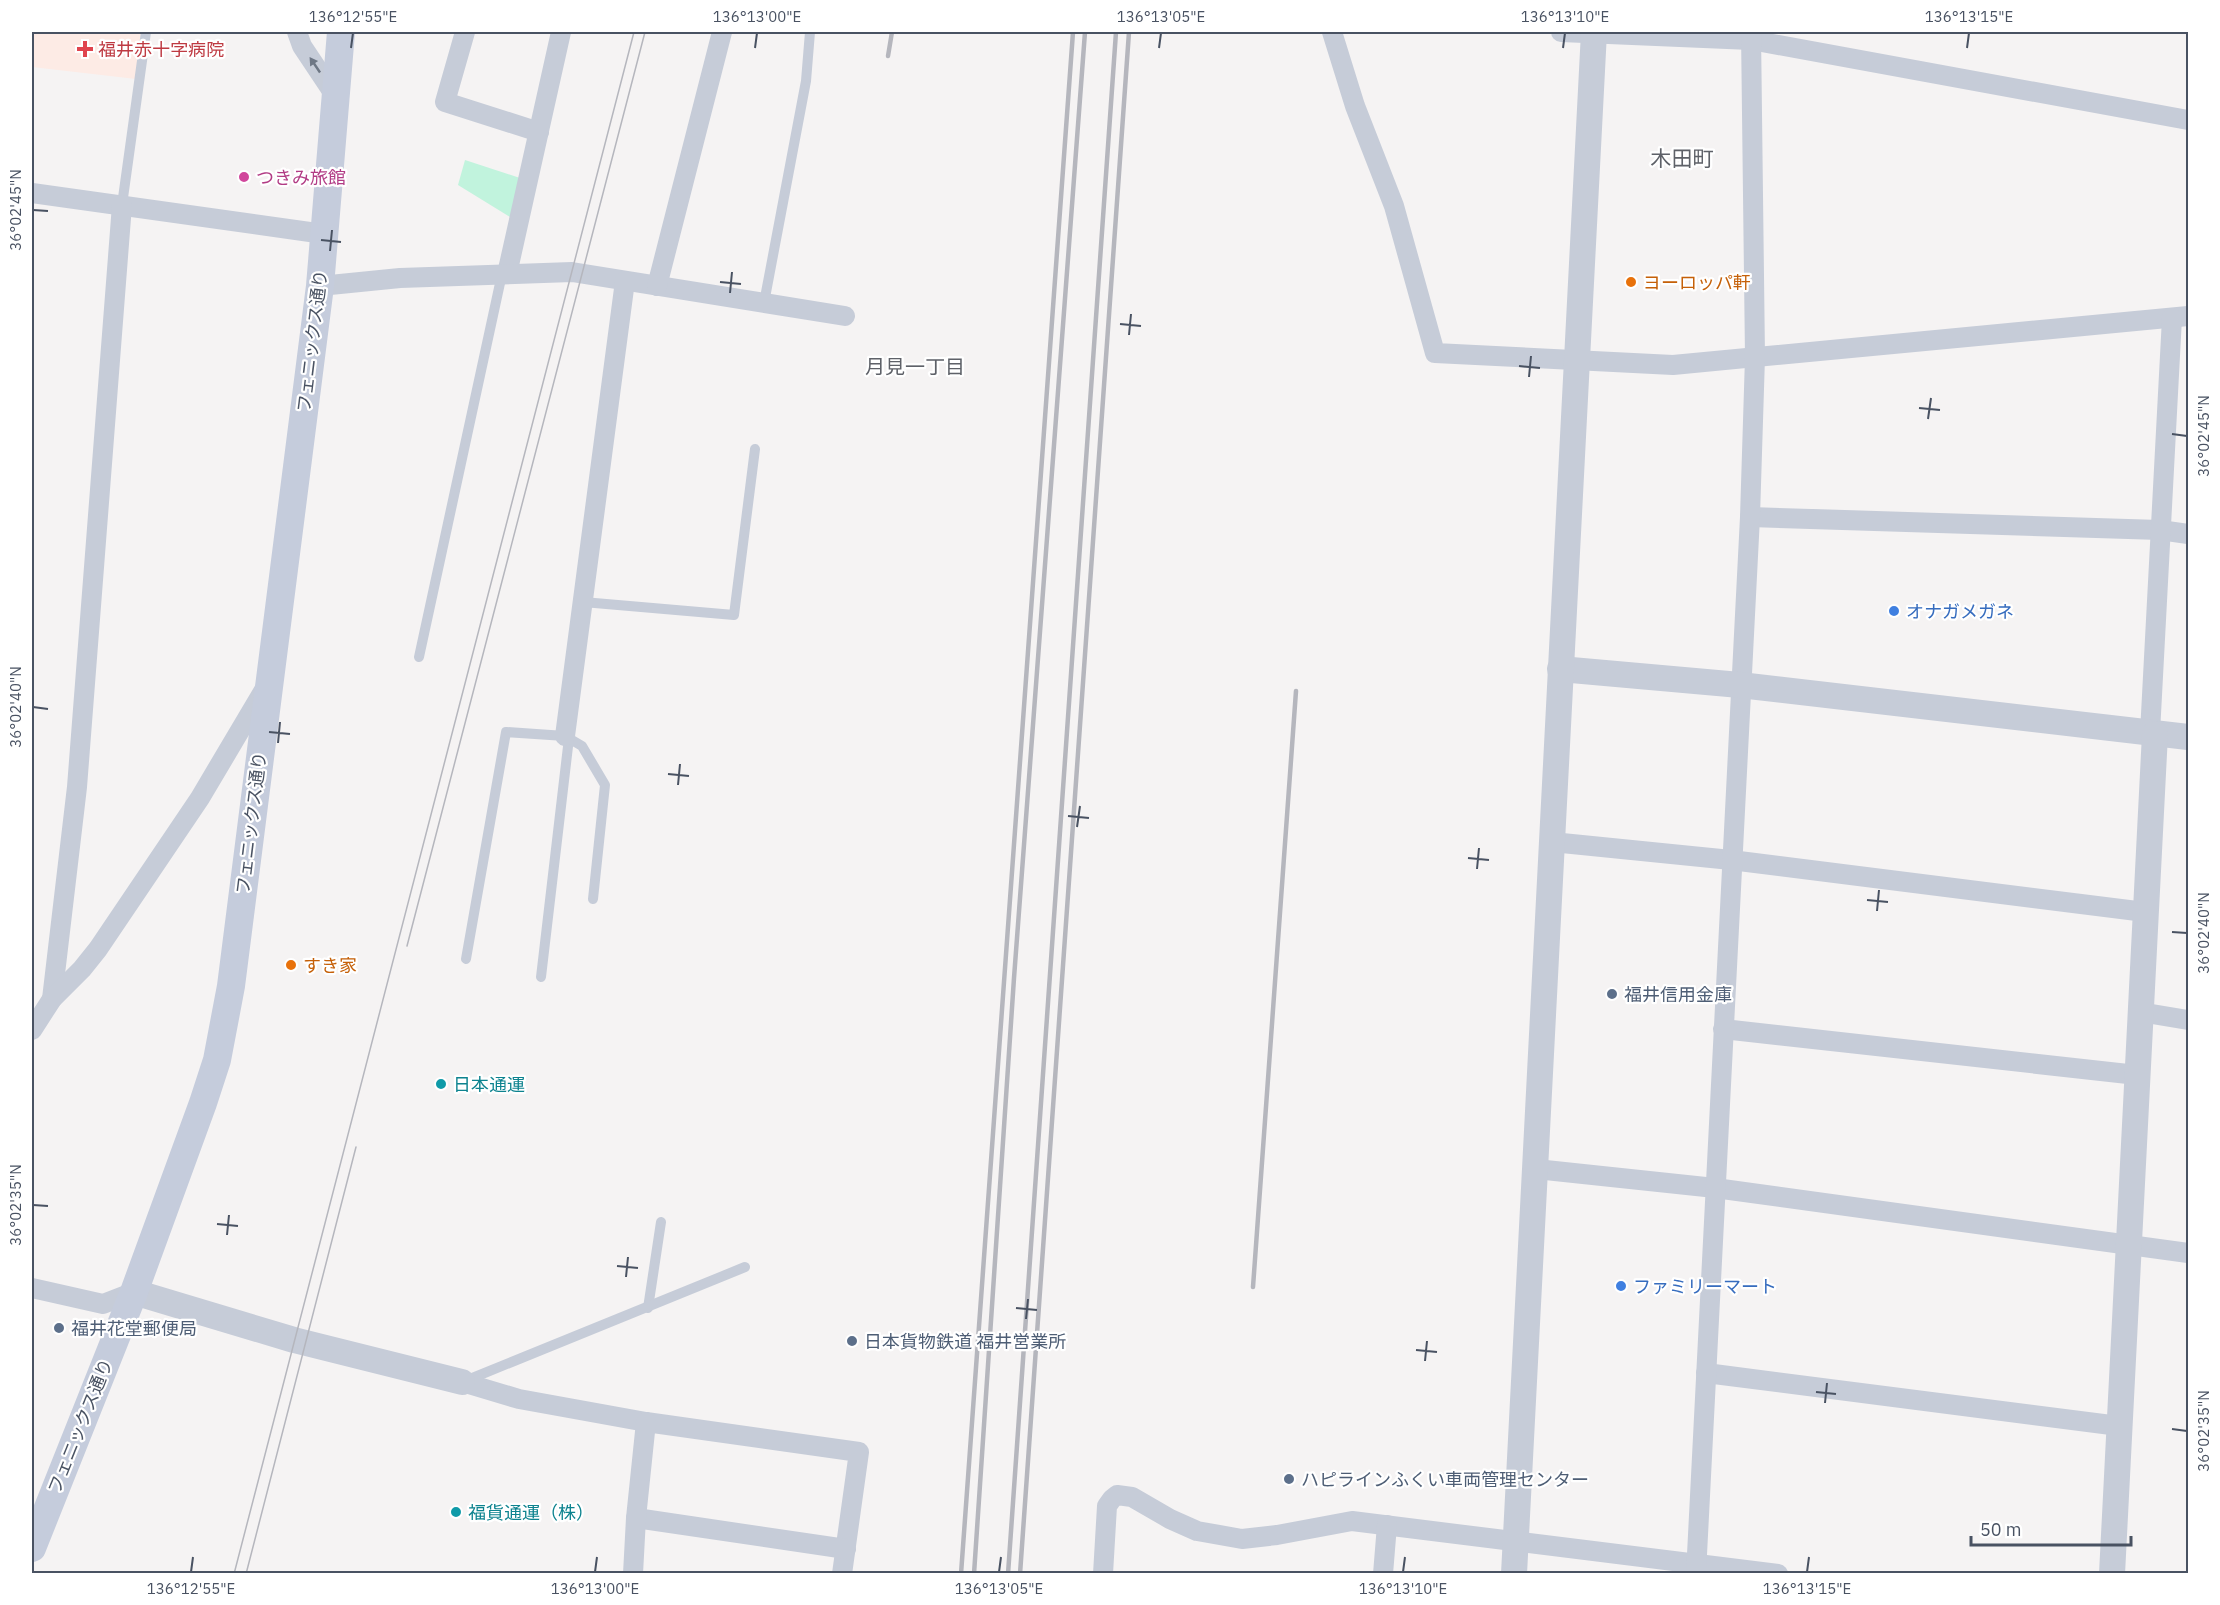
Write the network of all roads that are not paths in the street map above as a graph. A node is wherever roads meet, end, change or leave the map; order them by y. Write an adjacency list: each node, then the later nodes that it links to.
1 (146, 32): 16 (lane)
2 (297, 32): 12 (street, one-way to 2)
3 (341, 32): 12 (main road, フェニックス通り)
4 (465, 32): 14 (street)
5 (561, 32): 14 (street)
6 (722, 32): 21 (street)
7 (810, 32): 22 (lane)
8 (1332, 32): 26 (street)
9 (1562, 32): 10 (street)
10 (1594, 33): 11 (street); 26 (street)
11 (1751, 36): 13 (street); 25 (street)
12 (336, 97): 17 (main road, フェニックス通り)
13 (2188, 120)
14 (539, 132): 18 (street)
15 (32, 193): 16 (street)
16 (122, 205): 17 (street); 45 (street)
17 (324, 234): 20 (main road, フェニックス通り)
18 (504, 274): 19 (street); 20 (street); 32 (lane)
19 (625, 281): 21 (street); 31 (street)
20 (320, 286): 34 (main road, フェニックス通り)
21 (657, 286): 22 (street)
22 (764, 303): 24 (street)
23 (2184, 314): 25 (street); 29 (street)
24 (845, 315)
25 (1755, 357): 26 (street); 28 (street)
26 (1577, 359): 33 (street)
27 (755, 448): 31 (lane)
28 (1750, 517): 29 (street); 35 (street)
29 (2160, 530): 30 (street); 36 (street)
30 (2188, 534)
31 (583, 602): 37 (street)
32 (419, 657)
33 (1560, 669): 35 (street); 39 (street)
34 (269, 683): 45 (street); 58 (main road, フェニックス通り)
35 (1740, 685): 36 (street); 40 (street)
36 (2153, 733): 38 (street); 42 (street)
37 (567, 737): 41 (lane); 43 (lane); 44 (lane)
38 (2188, 737)
39 (1552, 842): 40 (street); 51 (street)
40 (1731, 860): 42 (street); 48 (street)
41 (593, 899)
42 (2145, 912): 46 (street)
43 (466, 959)
44 (541, 977)
45 (52, 999): 49 (street)
46 (2140, 1012): 47 (street); 50 (street)
47 (2188, 1020)
48 (1723, 1029): 50 (street); 52 (street)
49 (32, 1030)
50 (2137, 1075): 54 (street)
51 (1536, 1169): 52 (street); 66 (street)
52 (1715, 1188): 54 (street); 60 (street)
53 (661, 1222): 59 (lane)
54 (2129, 1243): 55 (street); 63 (street)
55 (2188, 1253)
56 (745, 1267): 59 (lane)
57 (32, 1288): 58 (street)
58 (134, 1292): 61 (street); 67 (main road, フェニックス通り)
59 (648, 1308): 61 (lane)
60 (1706, 1373): 63 (street); 69 (street)
61 (462, 1382): 62 (street)
62 (646, 1422): 64 (street); 68 (street)
63 (2119, 1426): 76 (street)
64 (636, 1518): 68 (street); 70 (street)
65 (1387, 1525): 66 (street); 72 (street); 73 (street)
66 (1516, 1540): 69 (street); 74 (street)
67 (32, 1548)
68 (846, 1550): 71 (street)
69 (1696, 1568): 75 (street)
70 (633, 1574)
71 (842, 1574)
72 (1103, 1574)
73 (1383, 1574)
74 (1514, 1574)
75 (1778, 1574)
76 (2112, 1574)

